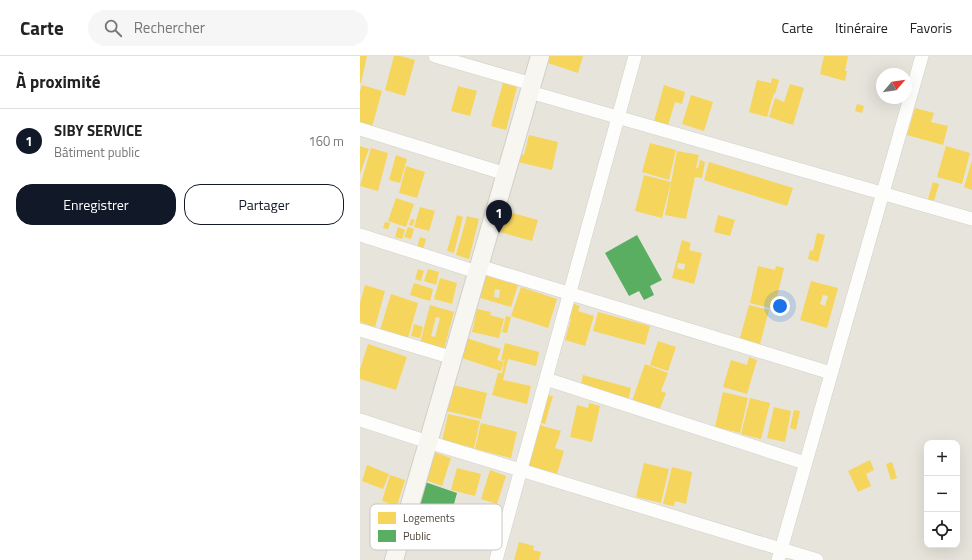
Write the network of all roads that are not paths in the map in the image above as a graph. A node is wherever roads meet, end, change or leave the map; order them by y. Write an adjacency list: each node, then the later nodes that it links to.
1 (437, 56): 5 (street)
2 (540, 56): 5 (street)
3 (635, 56): 6 (street)
4 (922, 56): 9 (street)
5 (531, 88): 6 (street); 8 (street)
6 (618, 117): 9 (street); 13 (street)
7 (360, 129): 8 (street)
8 (506, 174): 12 (street)
9 (883, 193): 10 (street); 16 (street)
10 (972, 219)
11 (360, 235): 12 (street)
12 (478, 269): 13 (street); 15 (street)
13 (570, 293): 16 (street); 17 (street)
14 (360, 330): 15 (street)
15 (452, 358): 19 (street)
16 (831, 373): 20 (street)
17 (546, 379): 20 (street); 21 (street)
18 (360, 420): 19 (street)
19 (428, 442): 21 (street); 22 (street)
20 (805, 463): 26 (street)
21 (521, 470): 23 (street); 26 (street)
22 (410, 504)
23 (502, 538)
24 (397, 550): 27 (street)
25 (499, 550): 28 (street)
26 (779, 554): 29 (street)
27 (394, 560)
28 (496, 560)
29 (817, 560)

